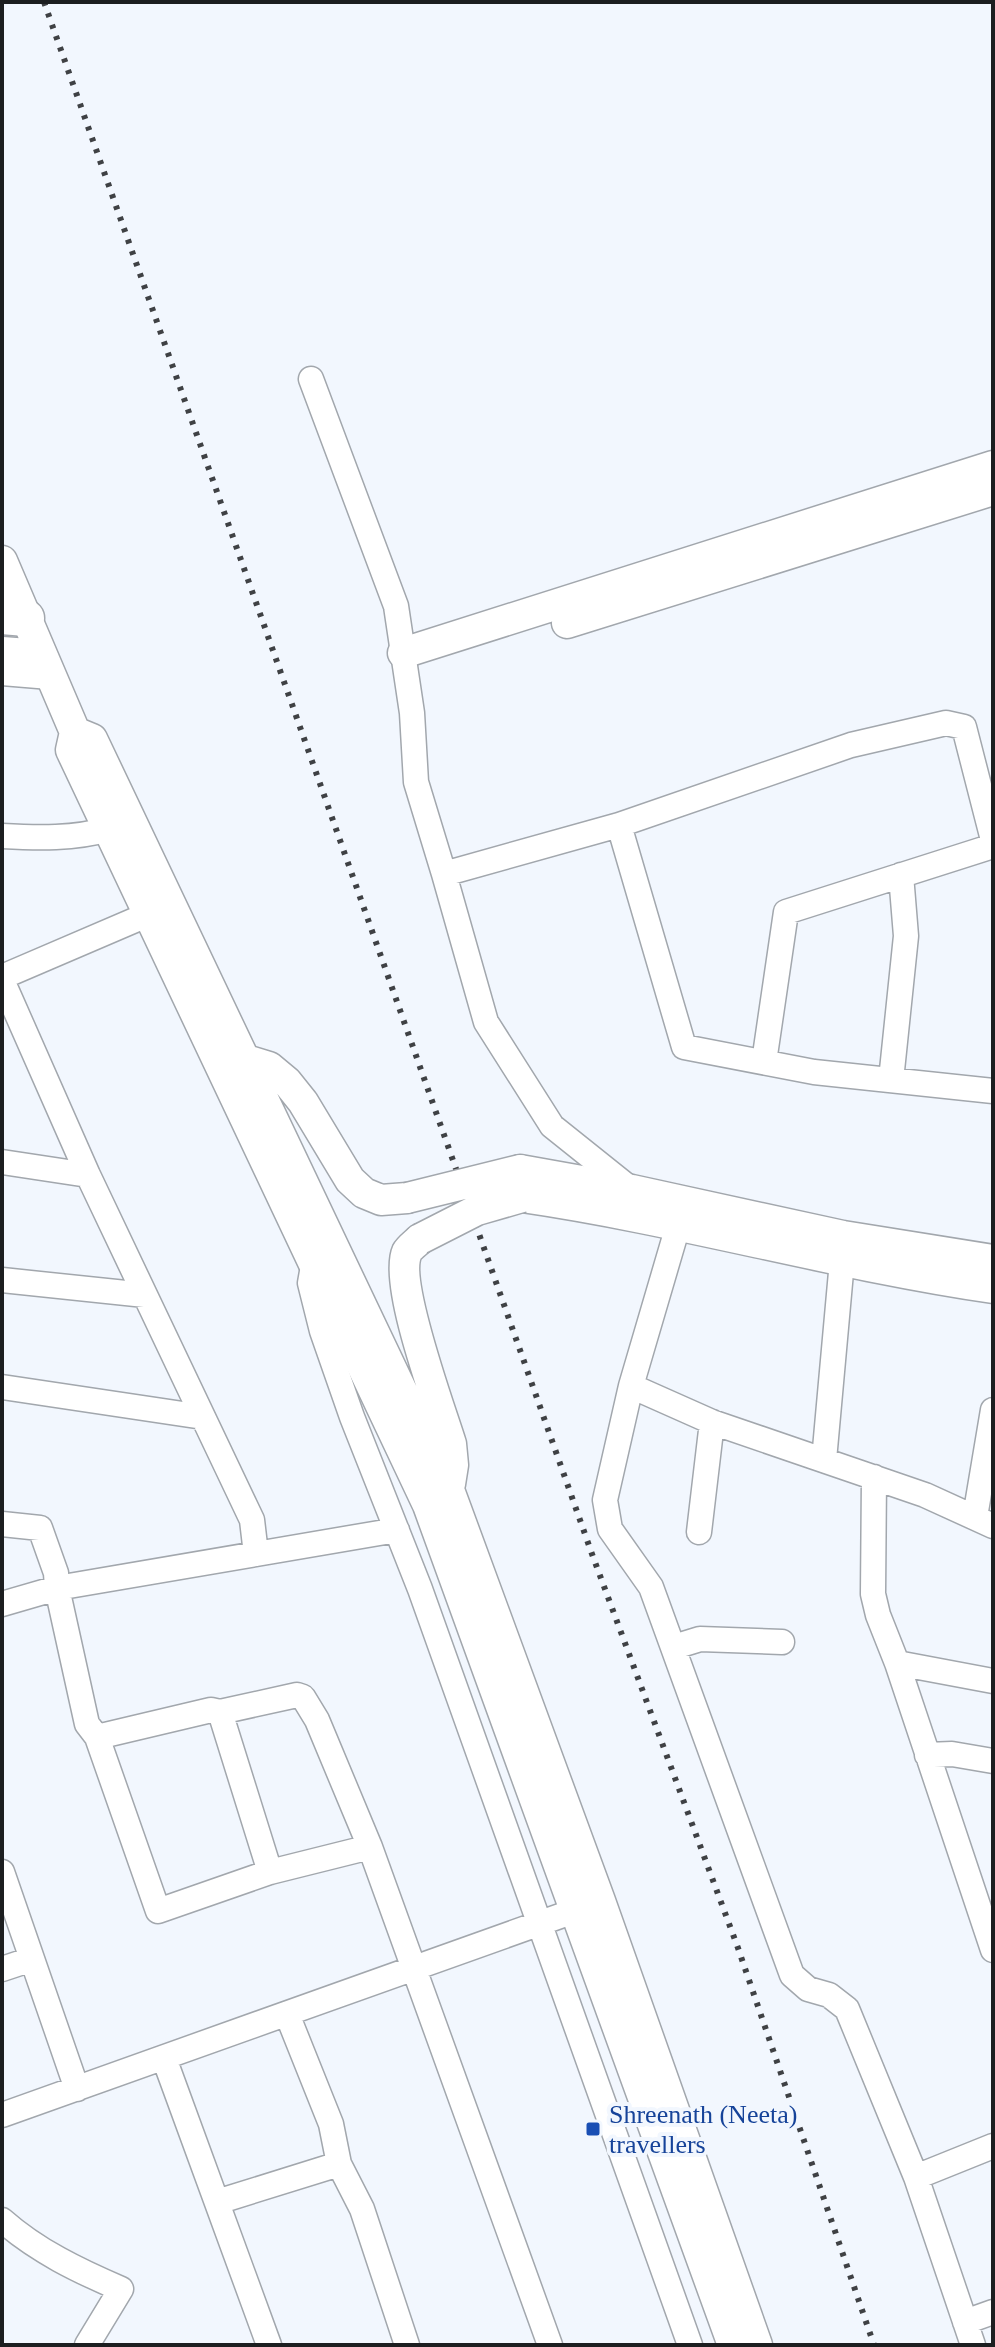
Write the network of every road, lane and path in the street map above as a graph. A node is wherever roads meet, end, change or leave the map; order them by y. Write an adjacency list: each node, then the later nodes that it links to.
1 (311, 379): 6 (street)
2 (993, 466): 6 (street)
3 (993, 490): 6 (street)
4 (2, 561): 5 (street)
5 (14, 617): 7 (street)
6 (404, 663): 14 (street)
7 (45, 666): 8 (street); 9 (street)
8 (3, 670)
9 (75, 732): 11 (street); 18 (street)
10 (619, 825): 13 (street); 14 (street); 19 (street)
11 (109, 829): 12 (street); 16 (street)
12 (2, 836)
13 (993, 843): 15 (street)
14 (444, 874): 25 (street)
15 (901, 875): 19 (street); 20 (street)
16 (149, 914): 17 (street); 27 (street)
17 (2, 978): 23 (street)
18 (246, 1060): 24 (street, bridge); 40 (street)
19 (764, 1062): 20 (street)
20 (891, 1080): 21 (street)
21 (993, 1091)
22 (2, 1162): 23 (street)
23 (88, 1175): 32 (street)
24 (521, 1184): 25 (street); 26 (street); 40 (street, bridge)
25 (632, 1190): 28 (street)
26 (678, 1226): 29 (street); 33 (street)
27 (314, 1260): 43 (street); 59 (street)
28 (993, 1260)
29 (842, 1261): 31 (street); 38 (street)
30 (2, 1280): 32 (street)
31 (993, 1288)
32 (145, 1295): 36 (street)
33 (631, 1386): 37 (street); 49 (street)
34 (2, 1387): 36 (street)
35 (993, 1410): 41 (street)
36 (203, 1417): 45 (street)
37 (712, 1422): 38 (street); 44 (street)
38 (824, 1460): 39 (street)
39 (874, 1477): 41 (street); 50 (street)
40 (449, 1490): 82 (street)
41 (984, 1521)
42 (2, 1524): 46 (street)
43 (397, 1530): 45 (street); 60 (street)
44 (699, 1532)
45 (256, 1554): 46 (street)
46 (57, 1588): 47 (street); 53 (street)
47 (2, 1604)
48 (782, 1642): 49 (street)
49 (674, 1647): 71 (street)
50 (897, 1663): 51 (street); 54 (street)
51 (993, 1681)
52 (220, 1712): 53 (street); 56 (street); 58 (street)
53 (97, 1737): 58 (street)
54 (927, 1755): 55 (street); 61 (street)
55 (993, 1761)
56 (370, 1847): 58 (street); 64 (street)
57 (2, 1872): 62 (street)
58 (270, 1872)
59 (577, 1910): 60 (street); 81 (street)
60 (540, 1924): 64 (street); 80 (street)
61 (993, 1950)
62 (32, 1959): 63 (street); 67 (street)
63 (2, 1969)
64 (414, 1969): 65 (street); 79 (street)
65 (287, 2014): 66 (street); 70 (street)
66 (164, 2058): 67 (street); 72 (street)
67 (77, 2089): 68 (street)
68 (2, 2115)
69 (993, 2146): 71 (street)
70 (339, 2164): 72 (street); 78 (street)
71 (916, 2177): 75 (street)
72 (217, 2202): 77 (street)
73 (2, 2220): 76 (street)
74 (993, 2312): 75 (street)
75 (969, 2333)
76 (87, 2345)
77 (269, 2345)
78 (407, 2345)
79 (550, 2345)
80 (690, 2345)
81 (732, 2345)
82 (757, 2345)

